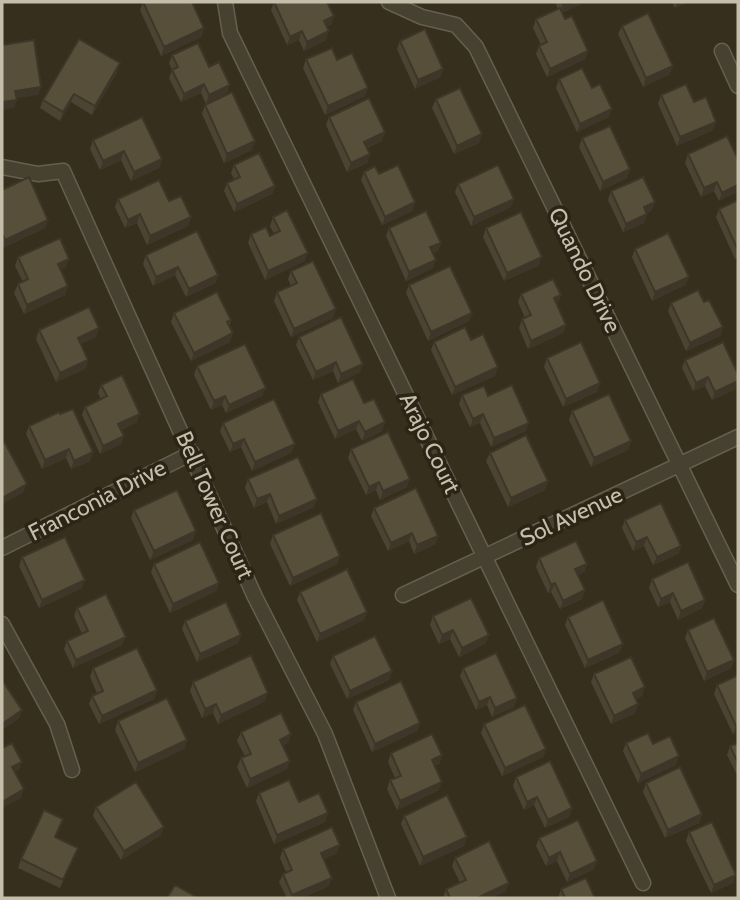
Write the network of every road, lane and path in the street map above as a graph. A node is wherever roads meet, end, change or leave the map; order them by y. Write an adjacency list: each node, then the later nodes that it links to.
1 (225, 2): 10 (street, Arajo Court)
2 (388, 2): 8 (street, Quando Drive)
3 (722, 51): 4 (street)
4 (738, 86)
5 (2, 167): 7 (street, Bell Tower Court)
6 (738, 437): 8 (street, Sol Avenue)
7 (192, 453): 9 (street, Franconia Drive); 16 (street, Bell Tower Court)
8 (681, 464): 10 (street, Sol Avenue); 11 (street, Quando Drive)
9 (2, 548)
10 (485, 556): 12 (street, Sol Avenue); 15 (street, Arajo Court)
11 (738, 585)
12 (403, 595)
13 (2, 624): 14 (street)
14 (72, 770)
15 (643, 883)
16 (388, 898)

